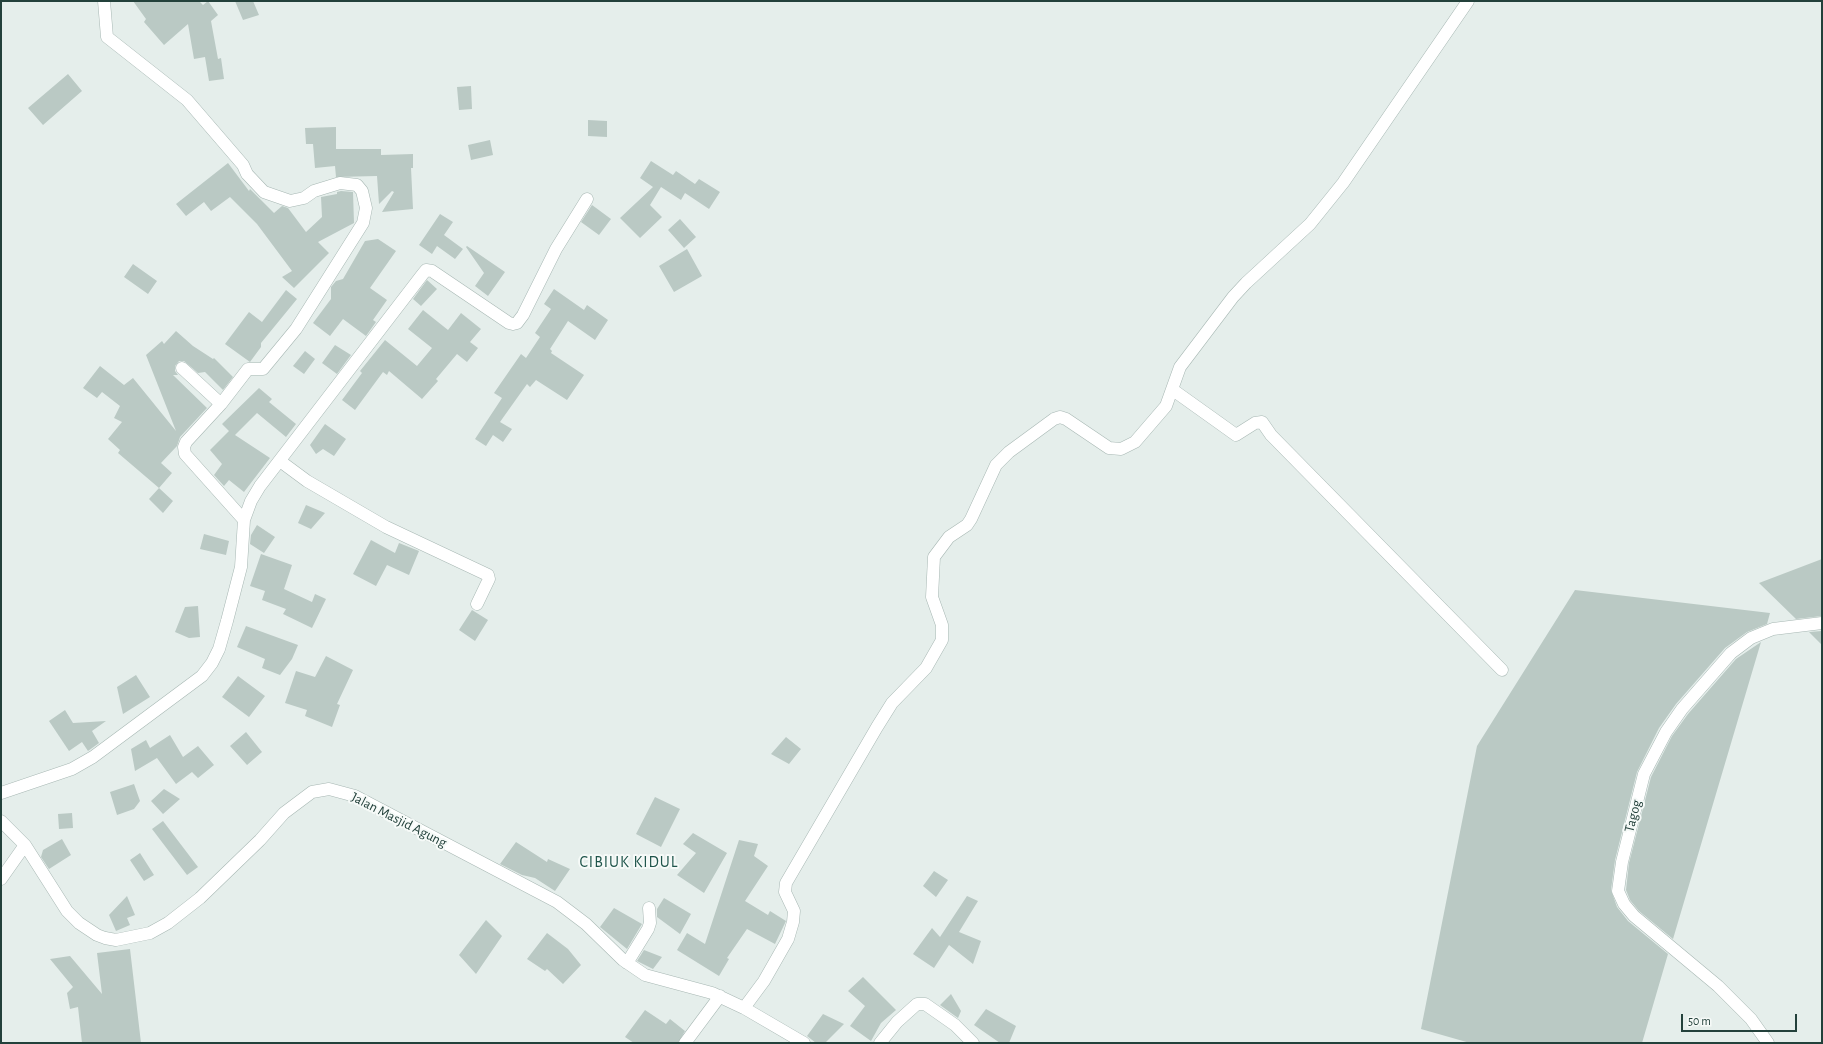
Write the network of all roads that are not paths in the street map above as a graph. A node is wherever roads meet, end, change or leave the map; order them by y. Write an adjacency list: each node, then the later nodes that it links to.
1 (104, 1): 6 (street)
2 (1468, 1): 5 (street)
3 (587, 199): 7 (street)
4 (182, 368): 6 (street)
5 (1173, 390): 11 (street); 19 (street)
6 (221, 404): 8 (street)
7 (280, 461): 8 (street); 9 (street)
8 (244, 520): 12 (street)
9 (477, 604)
10 (1822, 623): 24 (street, Tagog)
11 (1502, 670)
12 (1, 793)
13 (1, 821): 14 (street, Jalan Masjid Agung)
14 (25, 844): 15 (street); 17 (street, Jalan Masjid Agung)
15 (1, 879)
16 (649, 908): 17 (street)
17 (627, 963): 18 (street, Jalan Masjid Agung)
18 (720, 996): 19 (street, Jalan Masjid Agung); 20 (street)
19 (744, 1008): 21 (street, Jalan Masjid Agung)
20 (685, 1043)
21 (804, 1043)
22 (880, 1043): 23 (street)
23 (973, 1043)
24 (1768, 1043)

